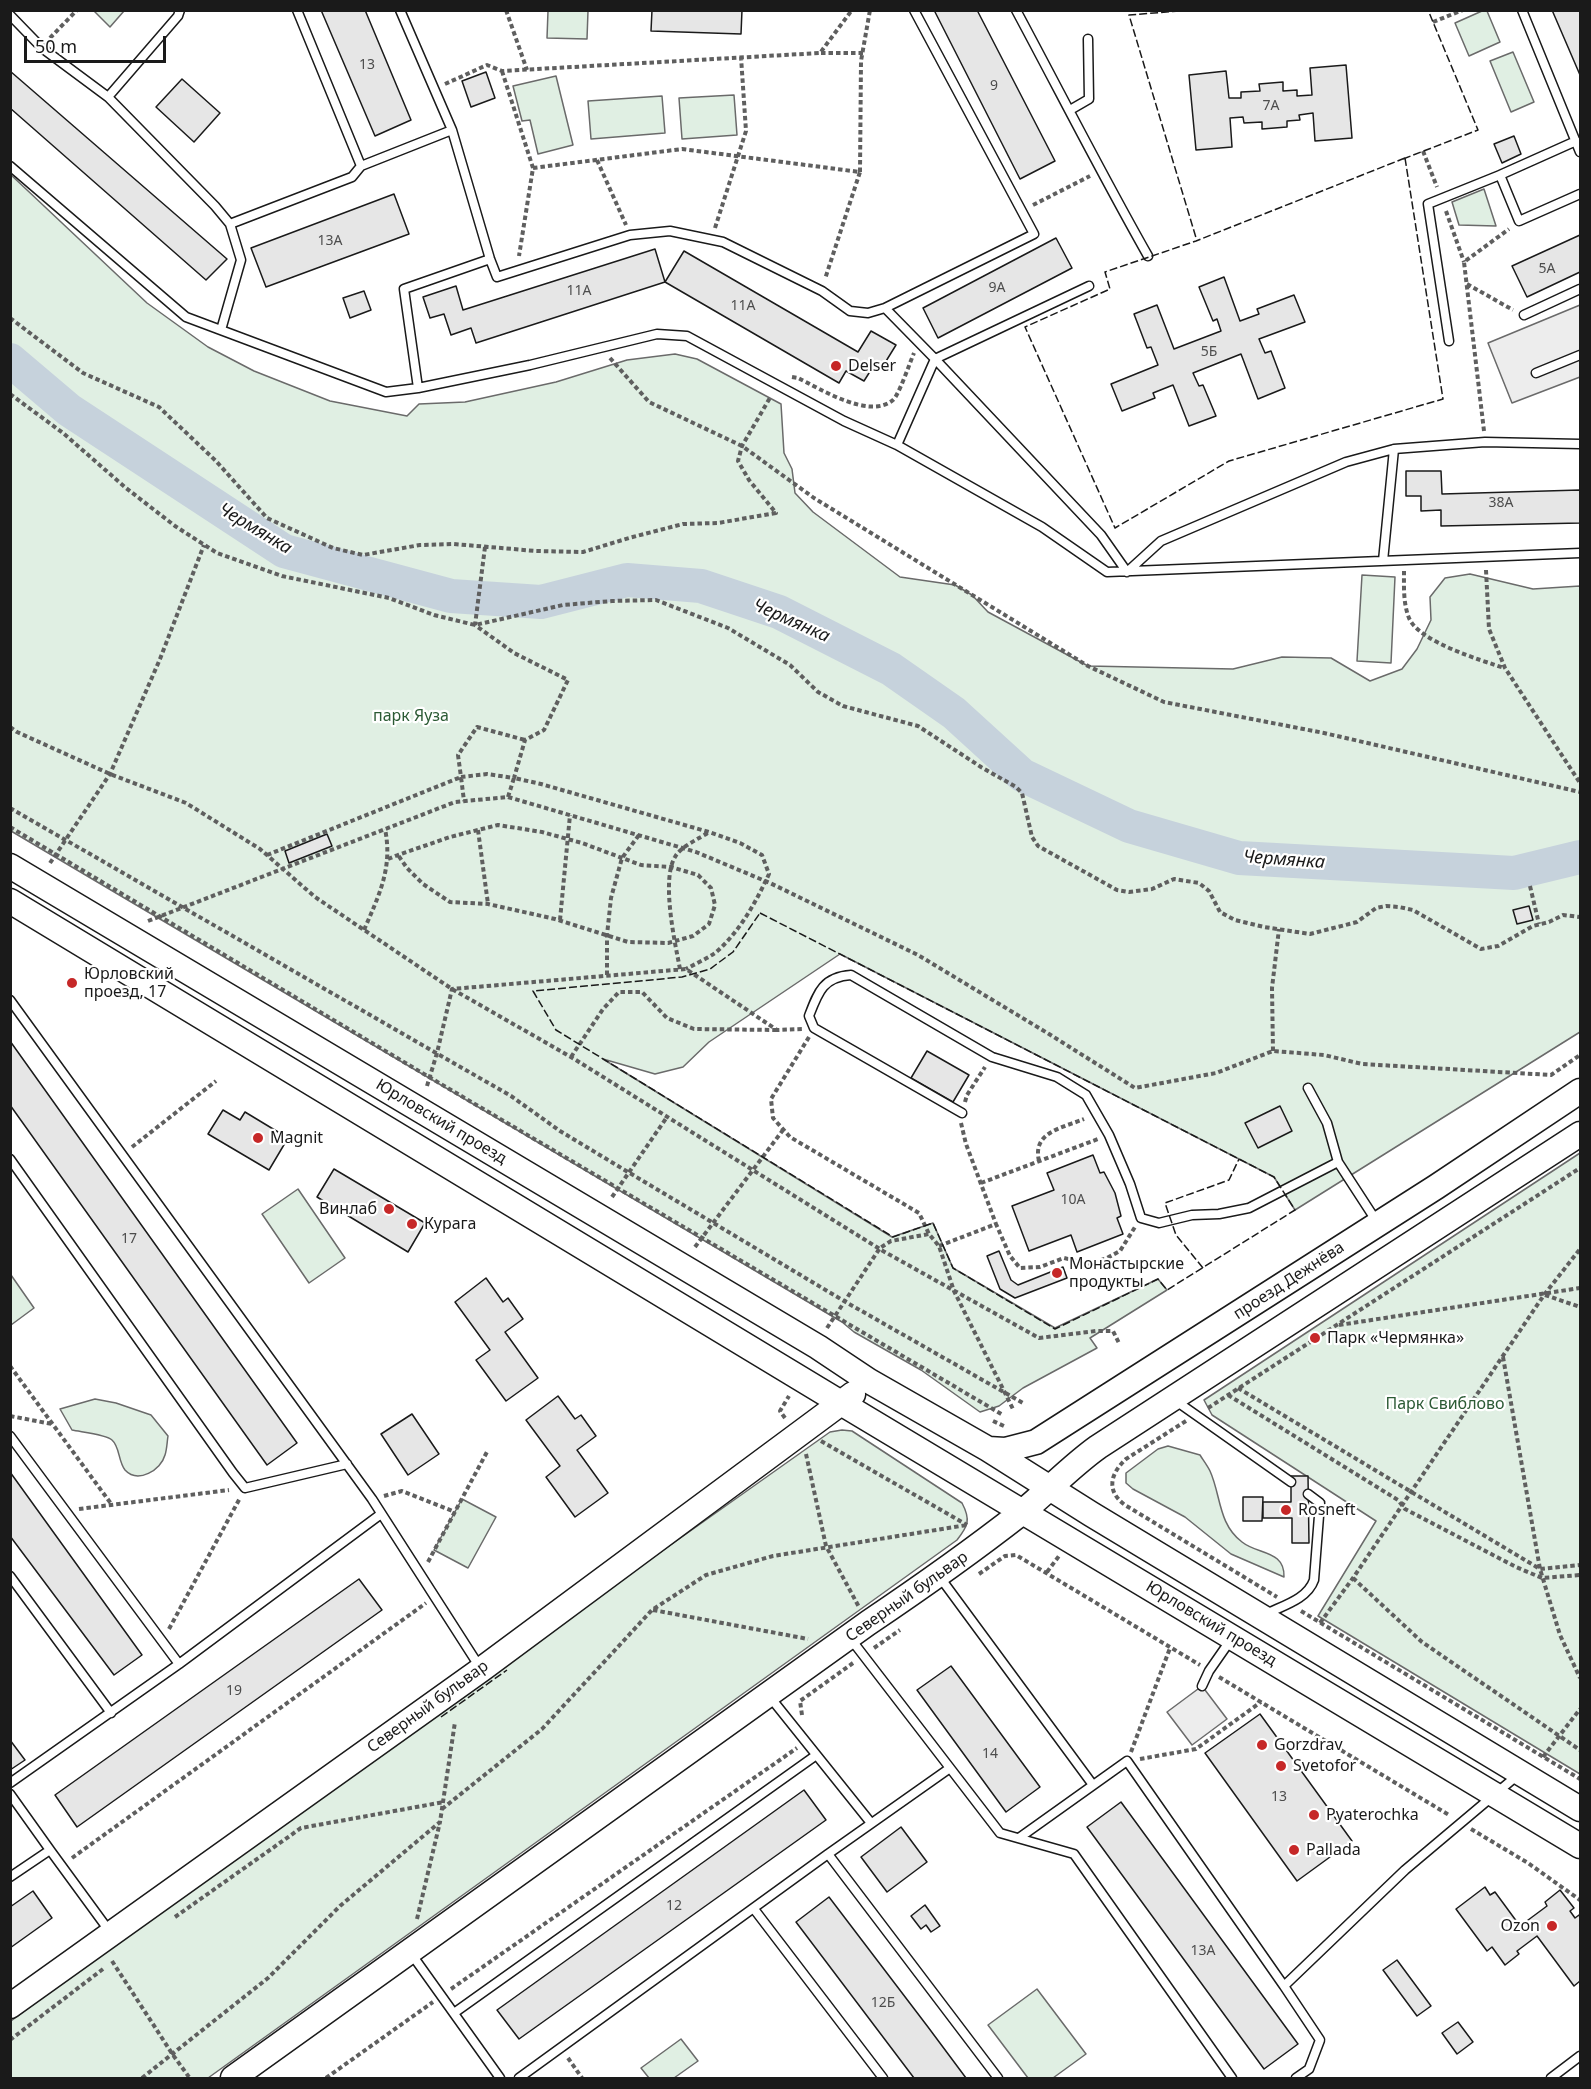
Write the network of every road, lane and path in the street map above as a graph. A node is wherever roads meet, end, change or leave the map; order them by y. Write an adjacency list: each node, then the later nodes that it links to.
1 (77, 10): 15 (path)
2 (180, 10): 22 (lane)
3 (297, 10): 31 (lane)
4 (400, 10): 21 (lane)
5 (506, 10): 19 (path)
6 (852, 10): 17 (path)
7 (870, 10): 16 (path)
8 (914, 10): 38 (lane)
9 (1016, 10): 23 (lane)
10 (1462, 10): 13 (path)
11 (1522, 10): 25 (lane)
12 (10, 15): 15 (lane)
13 (1433, 22)
14 (1088, 39): 23 (lane)
15 (42, 48): 22 (lane)
16 (863, 52): 17 (path); 34 (path)
17 (820, 53): 18 (path)
18 (741, 57): 19 (path); 28 (path)
19 (527, 70): 20 (path)
20 (502, 71): 21 (path); 32 (path)
21 (434, 89): 24 (lane)
22 (108, 97): 40 (lane)
23 (1070, 110): 33 (lane)
24 (452, 130): 31 (lane); 44 (lane)
25 (1576, 141): 27 (lane); 35 (lane)
26 (1423, 151): 37 (path)
27 (1581, 152)
28 (737, 156): 29 (path); 34 (path); 42 (path)
29 (597, 160): 32 (path); 41 (path)
30 (10, 166): 54 (lane)
31 (361, 166): 40 (lane)
32 (533, 168): 46 (path)
33 (1100, 171): 38 (path); 43 (lane)
34 (860, 172): 50 (path)
35 (1500, 176): 37 (lane); 39 (lane)
36 (1581, 194): 39 (lane)
37 (1442, 198): 45 (path); 55 (lane)
38 (1022, 211): 51 (lane)
39 (1519, 221): 45 (path)
40 (230, 224): 54 (lane)
41 (630, 235): 42 (lane); 46 (lane)
42 (711, 240): 50 (lane)
43 (1148, 256)
44 (490, 258): 46 (lane); 62 (lane)
45 (1464, 262): 47 (path)
46 (516, 272)
47 (1467, 284): 52 (path); 64 (path)
48 (1089, 286): 59 (lane)
49 (1581, 289): 52 (lane)
50 (822, 291): 51 (lane)
51 (885, 308): 56 (lane)
52 (1524, 315)
53 (10, 318): 70 (path)
54 (220, 330): 62 (lane)
55 (1449, 341)
56 (918, 343): 59 (lane); 61 (path)
57 (601, 348): 61 (lane); 62 (lane); 67 (path)
58 (1581, 356): 60 (lane)
59 (935, 359): 66 (lane); 75 (lane)
60 (1536, 373)
61 (778, 385): 66 (lane); 67 (path)
62 (418, 388)
63 (10, 394): 69 (path)
64 (1485, 442): 65 (lane); 68 (lane)
65 (1581, 444)
66 (897, 445): 75 (lane)
67 (742, 446): 70 (path); 84 (path)
68 (1394, 449): 74 (lane); 75 (lane)
69 (204, 545): 76 (path); 80 (path)
70 (485, 547): 76 (path)
71 (1581, 553): 72 (lane)
72 (1485, 557): 73 (lane); 77 (path)
73 (1403, 560): 74 (lane); 77 (path)
74 (1383, 561): 75 (lane)
75 (1127, 573)
76 (475, 625): 79 (path); 116 (path)
77 (1505, 668): 83 (path)
78 (10, 727): 80 (path)
79 (525, 740): 81 (path); 82 (path)
80 (111, 774): 94 (path); 98 (path)
81 (460, 777): 82 (path); 86 (path); 98 (path)
82 (514, 778): 85 (path); 92 (path)
83 (1581, 783)
84 (1581, 792)
85 (508, 797): 86 (path); 88 (path)
86 (464, 801): 90 (path)
87 (10, 808): 94 (path)
88 (570, 815): 93 (path); 95 (path)
89 (10, 827): 97 (path)
90 (385, 829): 101 (path); 105 (path)
91 (478, 830): 95 (path); 99 (path); 109 (path)
92 (709, 832): 96 (path); 106 (path)
93 (639, 835): 96 (path); 100 (path)
94 (66, 839): 97 (path); 110 (path)
95 (568, 839): 100 (path); 113 (path)
96 (684, 849): 104 (path); 106 (path)
97 (56, 854): 102 (path); 111 (path)
98 (267, 855): 105 (path)
99 (398, 855): 101 (path); 109 (path)
100 (622, 858): 104 (path); 118 (path)
101 (388, 859): 117 (path)
102 (50, 863)
103 (10, 866): 173 (main road, Юрловский проезд)
104 (670, 867): 119 (path); 119 (path)
105 (281, 869): 110 (path); 117 (path)
106 (765, 882): 120 (path); 126 (path)
107 (1530, 886): 115 (path)
108 (10, 901): 179 (main road, Юрловский проезд)
109 (488, 904): 113 (path)
110 (184, 907): 111 (path); 127 (path)
111 (160, 915): 114 (path); 131 (path)
112 (1581, 917): 115 (path)
113 (560, 920): 118 (path)
114 (148, 921)
115 (1539, 924): 116 (path)
116 (1278, 929): 126 (path)
117 (364, 930): 122 (path)
118 (607, 935): 119 (path); 121 (path)
119 (675, 941): 120 (path)
120 (683, 969): 121 (path); 125 (path)
121 (608, 975): 122 (path)
122 (452, 989): 127 (path); 129 (path)
123 (10, 1000): 142 (lane)
124 (814, 1028): 125 (path); 130 (lane); 136 (lane); 139 (path)
125 (777, 1030): 129 (path)
126 (1273, 1051): 128 (path)
127 (437, 1053): 131 (path); 148 (path)
128 (1581, 1055)
129 (571, 1057): 138 (path)
130 (992, 1057): 136 (path); 137 (lane)
131 (429, 1077): 133 (path); 150 (path)
132 (216, 1082): 142 (path)
133 (427, 1086)
134 (1308, 1088): 145 (lane)
135 (1581, 1091): 155 (main road, проезд Дежнёва)
136 (962, 1113): 149 (path)
137 (1097, 1113): 141 (lane); 144 (path)
138 (667, 1117): 147 (path); 148 (path)
139 (783, 1130): 147 (path); 156 (path)
140 (1581, 1134): 178 (main road)
141 (1109, 1135): 144 (path); 152 (lane)
142 (122, 1155): 190 (lane)
143 (10, 1159): 193 (lane)
144 (1039, 1161): 149 (path)
145 (1338, 1162): 152 (lane); 155 (lane)
146 (1581, 1168): 168 (path)
147 (753, 1170): 153 (path); 160 (path)
148 (628, 1172): 150 (path); 153 (path)
149 (981, 1183): 154 (path)
150 (618, 1188): 151 (path); 157 (path)
151 (612, 1197)
152 (1141, 1218): 154 (path)
153 (714, 1222): 157 (path); 165 (path)
154 (996, 1224): 158 (path)
155 (1378, 1224): 188 (main road, проезд Дежнёва)
156 (929, 1234): 158 (path); 160 (path)
157 (702, 1238): 159 (path); 167 (path)
158 (939, 1246): 163 (path)
159 (695, 1247)
160 (880, 1248): 163 (path); 165 (path)
161 (1581, 1249): 164 (path)
162 (1581, 1288): 164 (path)
163 (954, 1291): 170 (path); 175 (path)
164 (1544, 1295): 166 (path); 168 (path); 171 (path)
165 (844, 1301): 167 (path); 175 (path)
166 (1581, 1307)
167 (835, 1316): 169 (path); 182 (path)
168 (1335, 1326): 174 (path)
169 (827, 1328)
170 (1119, 1343)
171 (1503, 1357): 194 (path); 206 (path)
172 (10, 1366): 186 (path)
173 (869, 1381): 179 (main road); 188 (main road, Юрловский проезд)
174 (1238, 1388): 176 (path); 194 (path)
175 (1005, 1393): 180 (path); 181 (path)
176 (1227, 1395): 183 (path); 198 (path)
177 (789, 1396): 185 (path)
178 (1173, 1399): 183 (lane); 192 (main road)
179 (841, 1403): 200 (main road, Юрловский проезд); 224 (main road, Северный бульвар)
180 (1023, 1403)
181 (1013, 1409)
182 (1003, 1415)
183 (1196, 1415): 191 (lane); 215 (path)
184 (10, 1416): 186 (path)
185 (787, 1422)
186 (53, 1424): 197 (path)
187 (10, 1436): 199 (lane)
188 (988, 1449): 192 (main road, Юрловский проезд)
189 (488, 1450): 201 (path)
190 (346, 1464): 193 (lane); 196 (lane)
191 (1291, 1482)
192 (1050, 1487): 200 (main road, Северный бульвар); 217 (main road, Юрловский проезд)
193 (245, 1488): 197 (path); 221 (path)
194 (1410, 1493): 198 (path); 206 (path)
195 (1308, 1494): 215 (lane)
196 (372, 1499): 201 (path); 202 (lane)
197 (112, 1505): 199 (path)
198 (1402, 1505): 212 (path); 213 (path)
199 (66, 1511): 221 (lane)
200 (1023, 1511): 211 (main road, Северный бульвар); 220 (main road, Юрловский проезд)
201 (455, 1512): 208 (path)
202 (381, 1514): 208 (lane); 223 (lane)
203 (826, 1546): 203 (path); 216 (path); 219 (path)
204 (1059, 1556): 207 (path)
205 (1581, 1565): 206 (path)
206 (1540, 1569): 213 (path)
207 (1047, 1572)
208 (422, 1574): 214 (lane)
209 (1581, 1575): 213 (path)
210 (10, 1576): 230 (lane)
211 (939, 1576): 219 (main road, Северный бульвар); 241 (lane)
212 (1353, 1578): 218 (path); 232 (path)
213 (1542, 1578): 225 (path)
214 (436, 1596): 224 (lane); 253 (path)
215 (1288, 1603): 217 (lane); 218 (path)
216 (652, 1610): 219 (path); 245 (path)
217 (1260, 1617): 238 (main road, Юрловский проезд)
218 (1320, 1623): 235 (path)
219 (852, 1635): 227 (main road, Северный бульвар); 237 (lane)
220 (1232, 1637): 226 (lane); 243 (main road, Юрловский проезд)
221 (162, 1641): 223 (lane)
222 (1170, 1648): 236 (path)
223 (179, 1664): 230 (lane)
224 (482, 1669): 258 (main road, Северный бульвар)
225 (1581, 1678)
226 (1202, 1686)
227 (768, 1695): 234 (lane); 259 (main road, Северный бульвар)
228 (1261, 1702): 236 (path)
229 (1581, 1709): 232 (path)
230 (111, 1713): 240 (lane)
231 (454, 1722): 244 (path)
232 (1560, 1736): 233 (path); 235 (path)
233 (1581, 1750)
234 (815, 1756): 248 (lane); 263 (lane)
235 (1543, 1757): 239 (path)
236 (1127, 1761): 241 (lane); 261 (lane)
237 (950, 1768): 248 (lane); 249 (lane)
238 (1520, 1773): 243 (lane); 246 (main road, Юрловский проезд)
239 (1581, 1779)
240 (10, 1783)
241 (1093, 1785): 249 (lane)
242 (10, 1794): 251 (lane)
243 (1494, 1794): 250 (main road, Юрловский проезд); 261 (lane)
244 (444, 1802): 245 (path); 257 (path)
245 (442, 1809): 247 (path)
246 (1581, 1809)
247 (440, 1822): 256 (path); 266 (path)
248 (871, 1823): 252 (lane)
249 (1019, 1838): 276 (lane)
250 (1581, 1846)
251 (50, 1850): 253 (lane); 254 (lane)
252 (828, 1854): 255 (lane); 275 (lane)
253 (62, 1866): 258 (lane)
254 (10, 1877)
255 (754, 1909): 265 (lane); 274 (lane)
256 (417, 1920)
257 (168, 1922)
258 (116, 1945): 260 (path); 262 (main road, Северный бульвар)
259 (410, 1952): 263 (lane); 270 (main road, Северный бульвар)
260 (112, 1961): 264 (path); 266 (path)
261 (1284, 1986): 277 (lane)
262 (10, 2007)
263 (454, 2013): 271 (lane)
264 (10, 2040)
265 (561, 2048): 272 (lane); 273 (path)
266 (173, 2055): 268 (path); 269 (path)
267 (1581, 2056): 278 (lane)
268 (189, 2077)
269 (142, 2079)
270 (233, 2079)
271 (500, 2079)
272 (519, 2079)
273 (582, 2079)
274 (883, 2079)
275 (998, 2079)
276 (1232, 2079)
277 (1296, 2079)
278 (1551, 2079)

